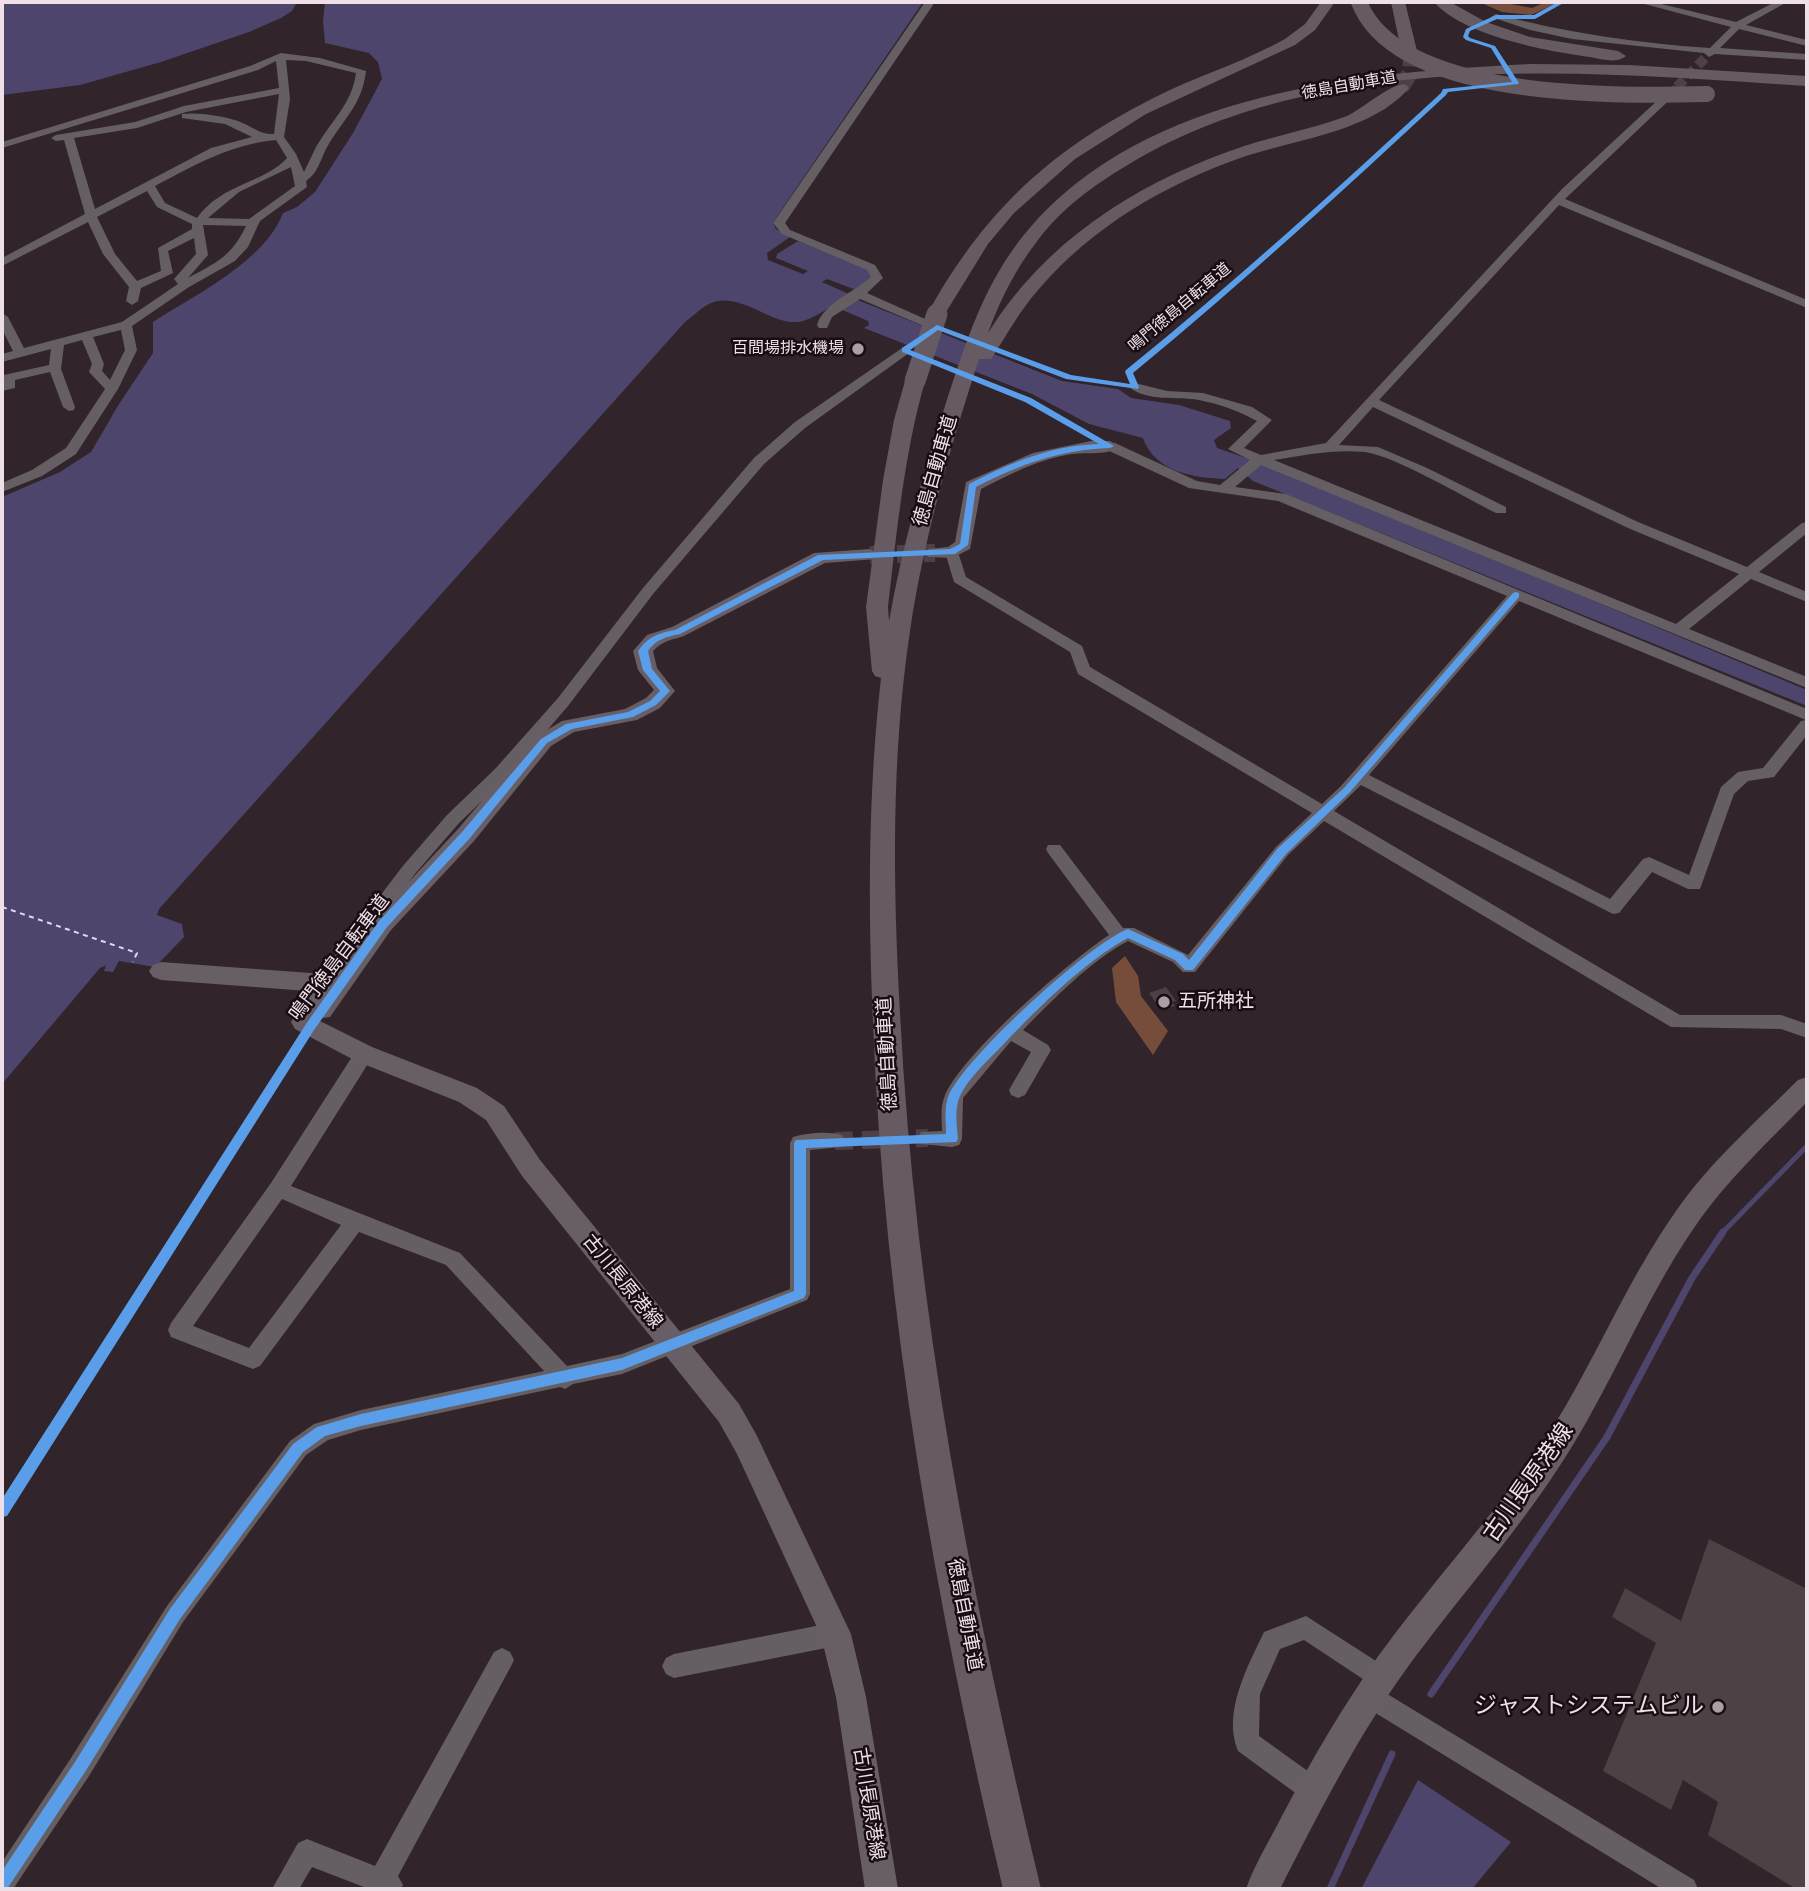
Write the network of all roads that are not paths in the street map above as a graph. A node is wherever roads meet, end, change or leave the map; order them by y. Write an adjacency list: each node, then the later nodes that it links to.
1 (930, 2): 42 (street)
2 (1328, 2): 47 (highway)
3 (1359, 2): 25 (highway, bridge)
4 (1398, 2): 16 (highway)
5 (1441, 2): 18 (highway)
6 (1642, 2): 9 (street)
7 (1782, 2): 9 (street)
8 (1496, 17): 11 (street)
9 (1738, 25): 10 (street); 11 (street)
10 (1807, 43)
11 (1713, 50): 13 (street); 15 (street)
12 (281, 56): 17 (street); 23 (street); 30 (street)
13 (1807, 57)
14 (355, 58): 17 (street)
15 (1705, 58)
16 (1411, 59)
17 (361, 71): 33 (street)
18 (1807, 72)
19 (1664, 73): 20 (highway, 徳島自動車道); 46 (highway, 徳島自動車道)
20 (1807, 81)
21 (1677, 87): 35 (street)
22 (1401, 88): 46 (highway)
23 (284, 90): 26 (street); 27 (street)
24 (1807, 93): 25 (highway)
25 (1707, 94)
26 (173, 114): 28 (street); 29 (street)
27 (279, 136): 29 (street); 32 (street)
28 (68, 137): 31 (street); 36 (street)
29 (262, 139): 34 (street)
30 (2, 145)
31 (2, 152)
32 (292, 159): 33 (street); 38 (street)
33 (300, 180): 37 (street)
34 (149, 186): 36 (street); 38 (street)
35 (1560, 201): 44 (street); 60 (street)
36 (92, 216): 39 (street); 41 (street)
37 (252, 223): 38 (street); 40 (street)
38 (198, 225): 40 (street); 41 (street)
39 (2, 263)
40 (185, 284): 48 (street)
41 (135, 286): 43 (street)
42 (856, 295): 47 (street); 49 (street)
43 (132, 301)
44 (1807, 304)
45 (2, 317): 53 (street)
46 (990, 318): 78 (highway, 徳島自動車道)
47 (937, 320): 56 (highway, bridge)
48 (126, 325): 50 (street); 59 (street)
49 (823, 325)
50 (88, 337): 51 (street); 59 (street)
51 (58, 344): 53 (street); 55 (street)
52 (905, 350): 84 (street)
53 (20, 353): 54 (street)
54 (2, 358)
55 (55, 368): 57 (street); 61 (street)
56 (915, 381): 78 (highway)
57 (2, 387)
58 (1135, 387): 64 (street)
59 (112, 389): 65 (street)
60 (1372, 402): 63 (street); 71 (street)
61 (69, 407)
62 (1110, 446): 66 (street); 69 (main road)
63 (1330, 446): 64 (street); 67 (street)
64 (1256, 460): 66 (street); 74 (street)
65 (2, 488)
66 (1224, 489): 72 (street)
67 (1501, 510)
68 (1807, 526): 71 (street)
69 (944, 553): 80 (street)
70 (870, 555): 85 (main road, 鳴門徳島自転車道)
71 (1746, 573): 73 (street); 74 (street)
72 (1516, 596): 76 (street); 79 (street)
73 (1807, 597)
74 (1677, 631): 75 (street)
75 (1807, 683)
76 (1807, 715)
77 (1807, 725): 79 (street)
78 (888, 732): 106 (highway, 徳島自動車道)
79 (1359, 777): 80 (street)
80 (1324, 814): 82 (street); 87 (street)
81 (1055, 849): 82 (street)
82 (1119, 936): 86 (street)
83 (161, 971): 84 (main road)
84 (324, 983): 85 (main road)
85 (310, 1027): 88 (main road, 古川長原港線)
86 (1010, 1031): 90 (street); 91 (street)
87 (1807, 1031)
88 (365, 1054): 93 (street); 95 (main road, 古川長原港線)
89 (1807, 1087): 100 (main road, 古川長原港線)
90 (1018, 1090)
91 (928, 1138)
92 (835, 1141): 95 (street)
93 (278, 1189): 94 (street); 94 (street)
94 (355, 1222): 96 (street)
95 (675, 1345): 96 (street); 97 (main road, 古川長原港線)
96 (565, 1379): 102 (street)
97 (836, 1634): 99 (street); 105 (main road, 古川長原港線)
98 (502, 1660): 103 (street)
99 (674, 1666)
100 (1375, 1687): 101 (main road, 古川長原港線); 101 (street); 108 (street)
101 (1314, 1791): 107 (main road, 古川長原港線)
102 (2, 1884)
103 (385, 1885): 104 (street)
104 (285, 1889)
105 (882, 1889)
106 (1023, 1889)
107 (1262, 1889)
108 (1685, 1889)

